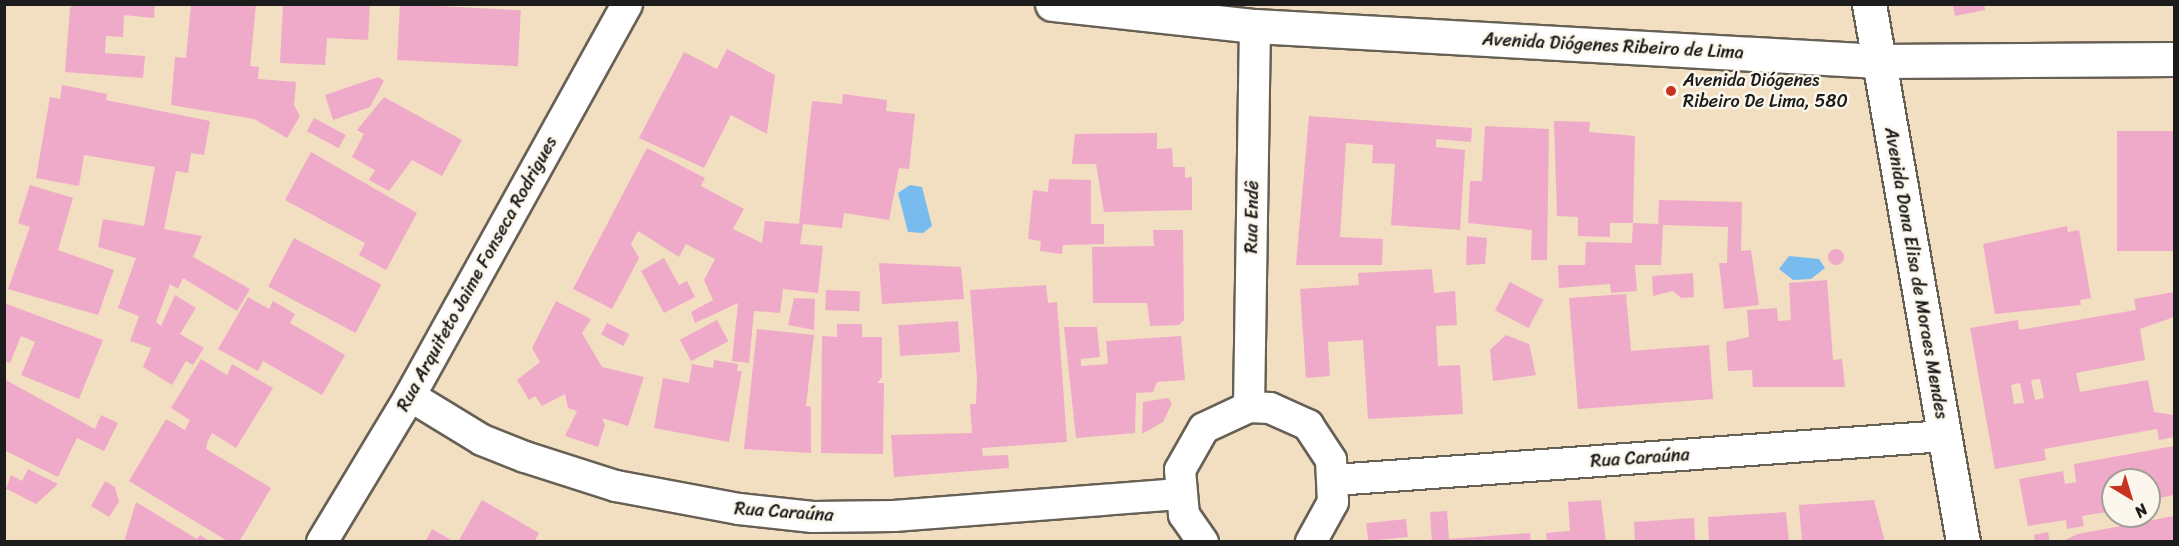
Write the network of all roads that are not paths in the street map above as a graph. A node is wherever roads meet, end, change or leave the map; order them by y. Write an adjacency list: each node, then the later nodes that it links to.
1 (627, 4): 7 (street, Rua Arquiteto Jaime Fonseca Rodrigues)
2 (1052, 4): 4 (main road, Avenida Diógenes Ribeiro de Lima)
3 (1869, 4): 6 (main road, Avenida Dona Elisa de Moraes Mendes)
4 (1255, 26): 6 (main road, Avenida Diógenes Ribeiro de Lima); 8 (street, Rua Endê)
5 (2175, 59): 6 (main road, Avenida Diógenes Ribeiro de Lima)
6 (1879, 62): 9 (main road, Avenida Dona Elisa de Moraes Mendes)
7 (410, 396): 11 (street, Rua Caraúna); 12 (street, Rua Arquiteto Jaime Fonseca Rodrigues)
8 (1249, 407): 10 (street); 11 (street)
9 (1944, 436): 10 (street, Rua Caraúna); 15 (main road, Avenida Dona Elisa de Moraes Mendes)
10 (1335, 480): 14 (street)
11 (1179, 494): 13 (street)
12 (322, 542)
13 (1203, 542)
14 (1311, 542)
15 (1963, 542)

